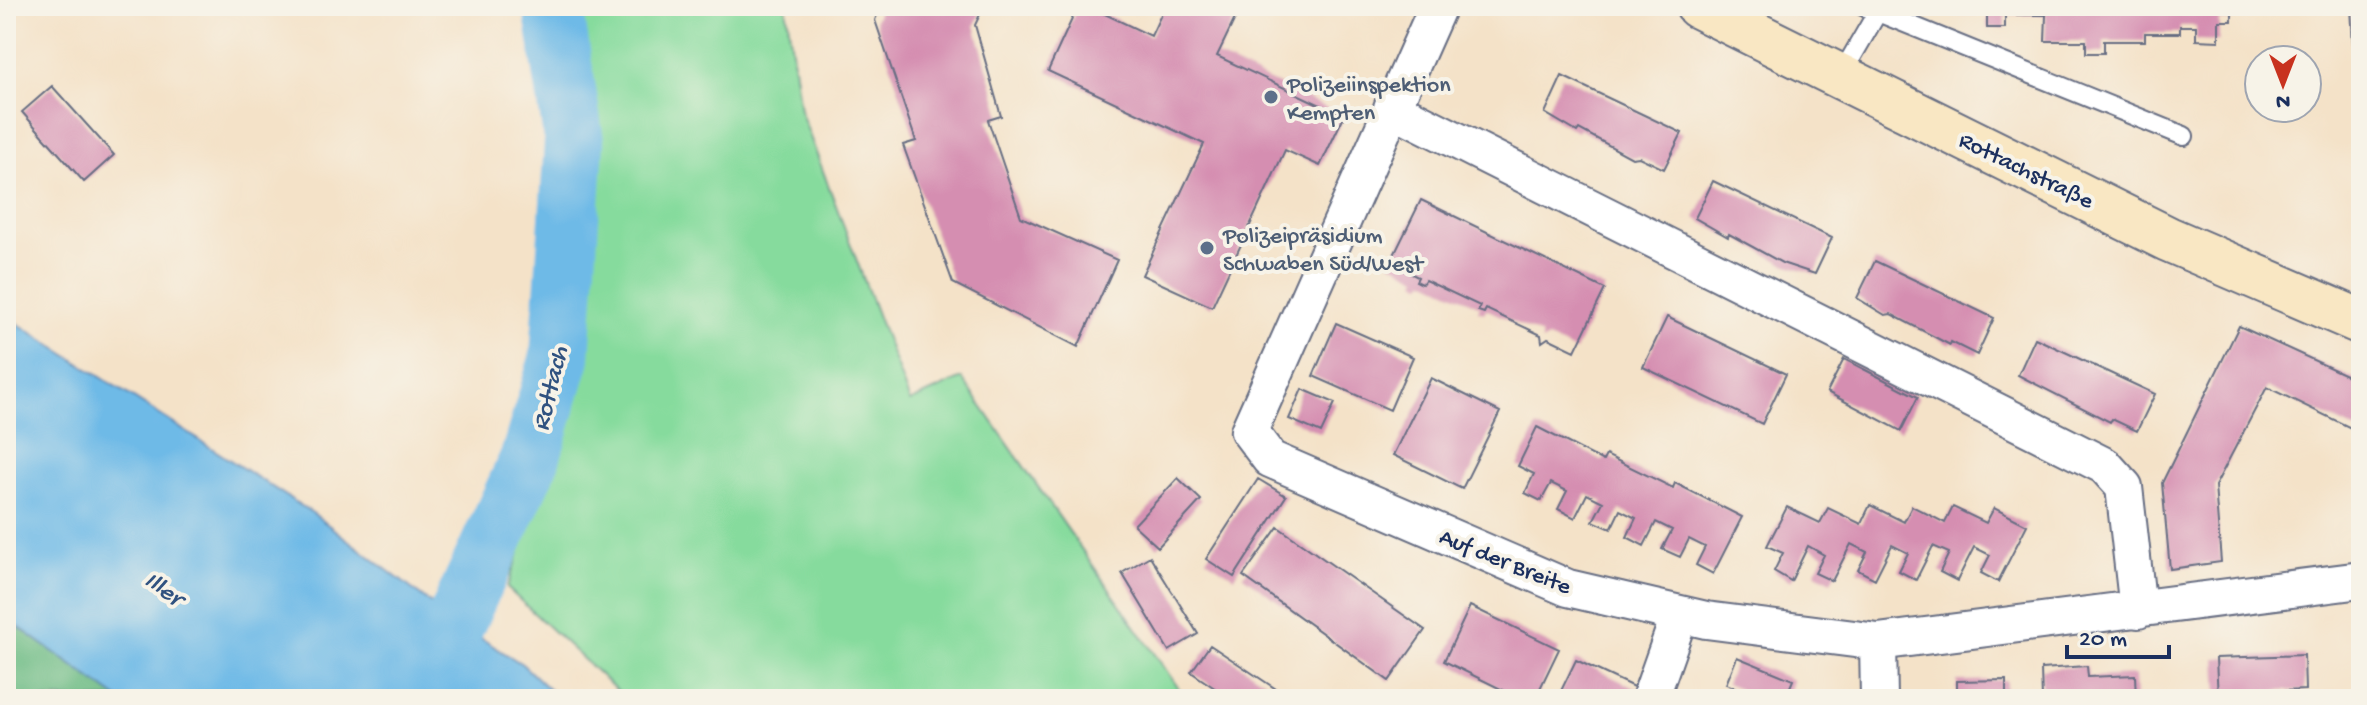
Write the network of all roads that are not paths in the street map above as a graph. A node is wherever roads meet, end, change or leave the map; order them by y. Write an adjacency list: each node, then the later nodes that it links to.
1 (1438, 6): 5 (street, Auf der Breite)
2 (1698, 6): 4 (main road, Rottachstraße)
3 (1874, 8): 4 (lane); 6 (lane)
4 (1840, 77): 7 (main road, Rottachstraße)
5 (1392, 108): 9 (street); 10 (street, Auf der Breite)
6 (2184, 136)
7 (2361, 322)
8 (2361, 580): 9 (street, Auf der Breite)
9 (2138, 610): 11 (street, Auf der Breite)
10 (1680, 614): 11 (street, Auf der Breite); 12 (street)
11 (1878, 642): 13 (street)
12 (1650, 699)
13 (1879, 699)

